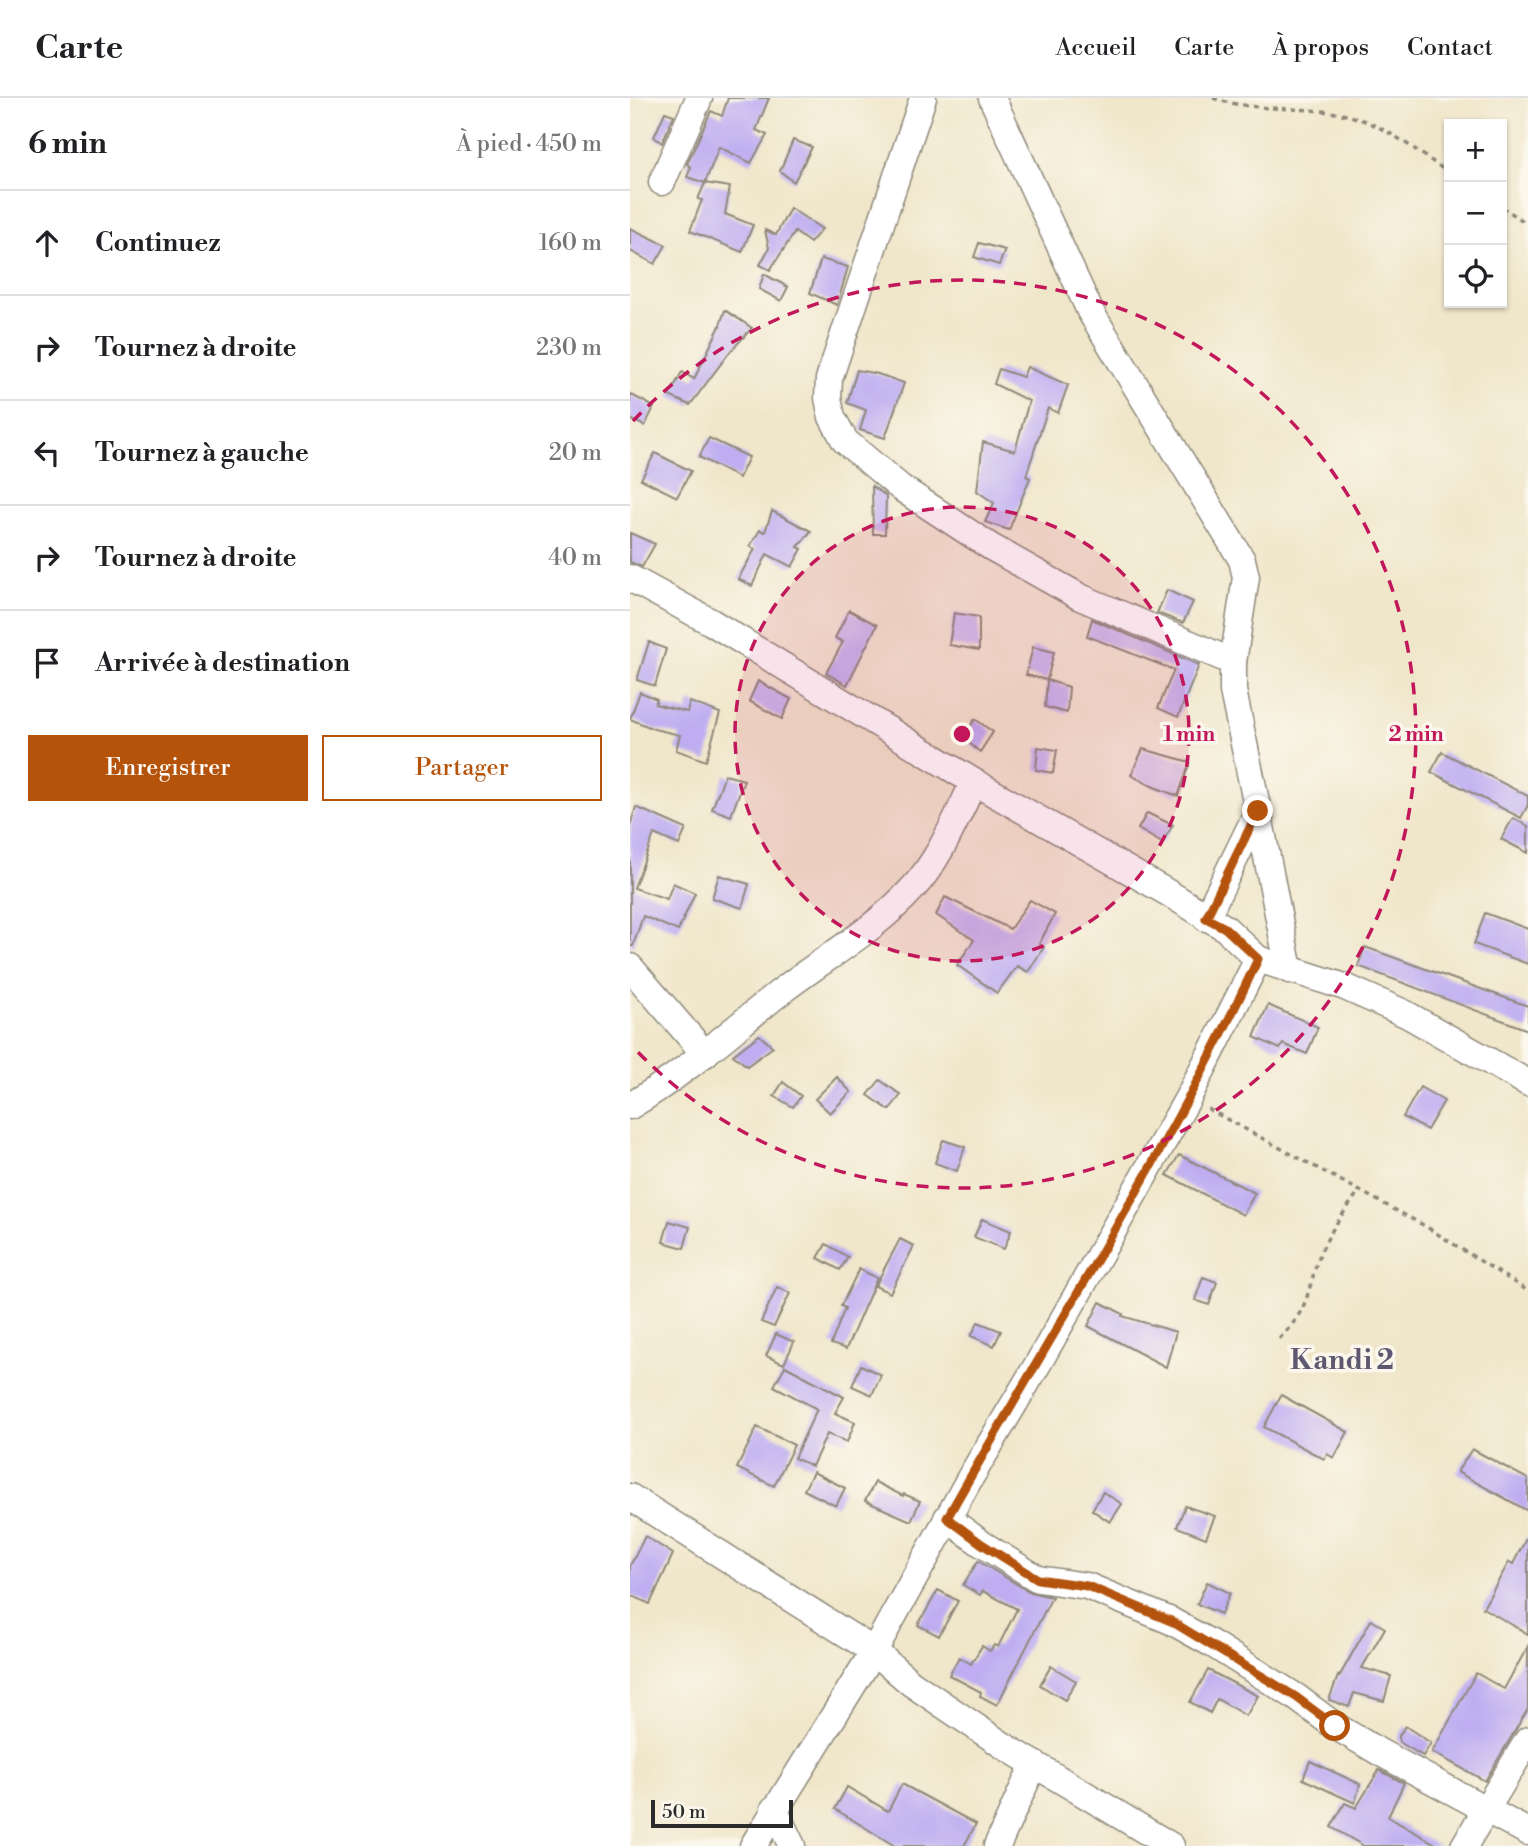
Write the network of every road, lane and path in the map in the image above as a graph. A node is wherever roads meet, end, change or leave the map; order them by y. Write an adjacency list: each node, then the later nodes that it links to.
1 (699, 98): 6 (street)
2 (923, 98): 10 (street)
3 (992, 98): 10 (street)
4 (1213, 98): 5 (path)
5 (1444, 170)
6 (662, 182)
7 (1507, 210): 8 (path)
8 (1528, 224)
9 (630, 578): 11 (street)
10 (1233, 662): 12 (street)
11 (974, 782): 13 (street); 17 (street)
12 (1258, 811): 13 (street); 16 (street)
13 (1206, 918): 14 (street)
14 (1258, 959): 16 (street); 19 (street)
15 (630, 968): 17 (street)
16 (1289, 970): 18 (street)
17 (705, 1054): 20 (street)
18 (1528, 1083)
19 (1188, 1098): 21 (path); 25 (street)
20 (630, 1106)
21 (1359, 1191): 22 (path); 23 (path)
22 (1528, 1291)
23 (1279, 1339)
24 (630, 1497): 26 (street)
25 (947, 1518): 26 (street); 30 (street)
26 (874, 1651): 28 (street); 29 (street)
27 (1528, 1740): 30 (street)
28 (1034, 1764): 34 (street); 35 (street)
29 (774, 1809): 32 (street); 33 (street)
30 (1485, 1811): 31 (street); 36 (street)
31 (1528, 1832)
32 (753, 1846)
33 (792, 1846)
34 (997, 1846)
35 (1171, 1846)
36 (1464, 1846)

